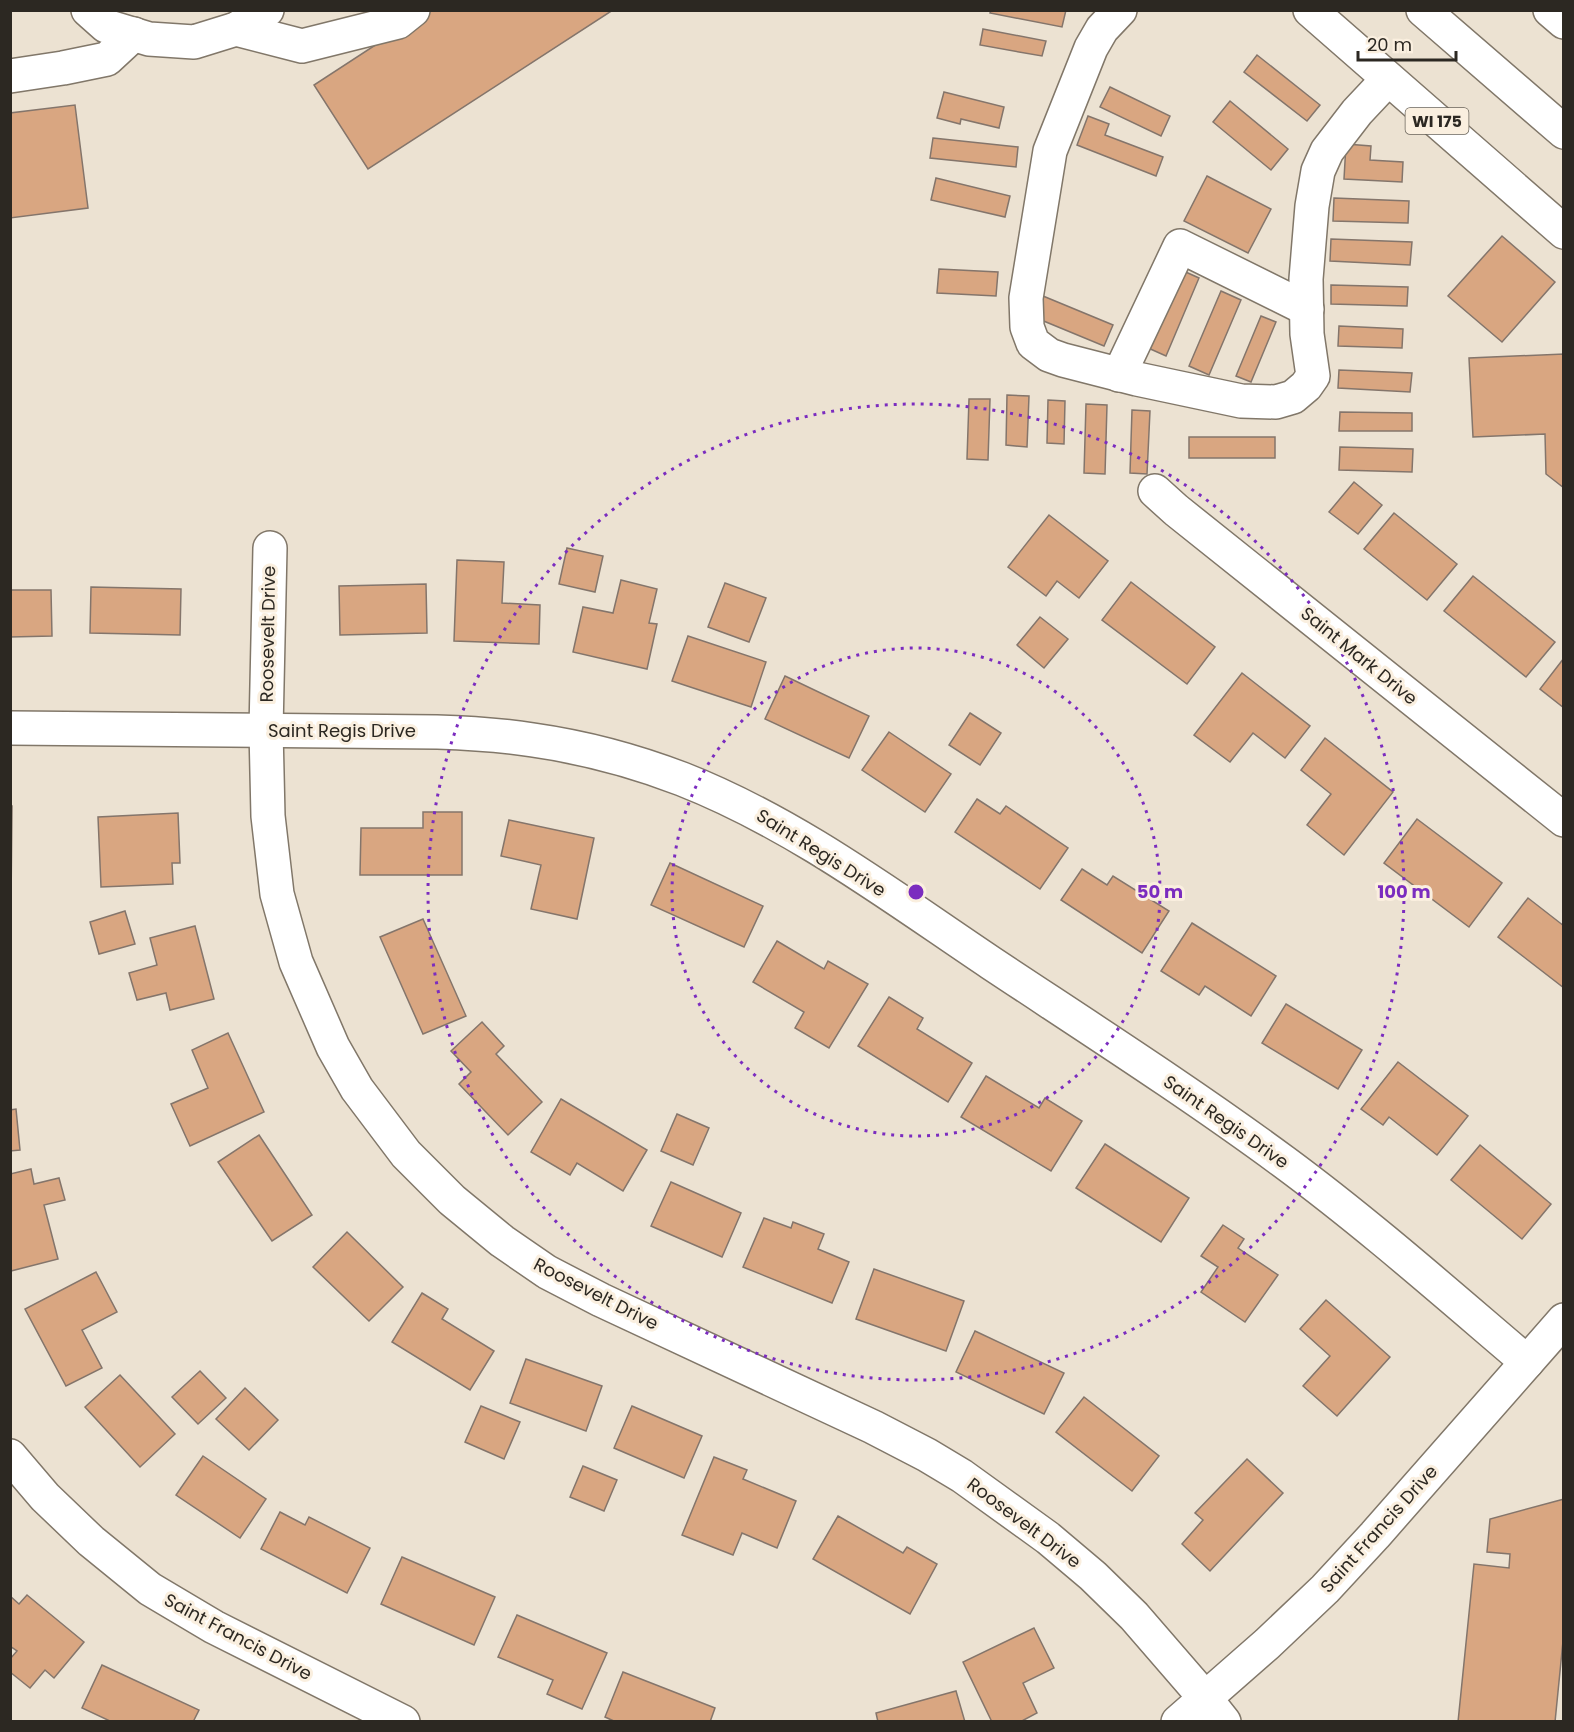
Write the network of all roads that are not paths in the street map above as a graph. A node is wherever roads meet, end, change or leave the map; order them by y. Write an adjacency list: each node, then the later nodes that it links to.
1 (88, 10): 10 (street)
2 (267, 10): 9 (street)
3 (413, 10): 9 (street)
4 (1310, 10): 12 (street, WI 175)
5 (1424, 10): 13 (street)
6 (1550, 10): 8 (street)
7 (1114, 12): 16 (street)
8 (1563, 22)
9 (236, 29): 10 (street)
10 (134, 34): 11 (street)
11 (10, 76)
12 (1388, 79): 14 (street, WI 175); 15 (street)
13 (1563, 132)
14 (1563, 232)
15 (1307, 309): 16 (street); 16 (street)
16 (1119, 375)
17 (1155, 491): 21 (street, Saint Mark Drive)
18 (270, 548): 20 (street, Roosevelt Drive)
19 (10, 728): 20 (street, Saint Regis Drive)
20 (266, 730): 23 (street, Saint Regis Drive); 25 (street, Roosevelt Drive)
21 (1563, 820)
22 (1563, 1320): 23 (street, Saint Francis Drive)
23 (1527, 1362): 25 (street, Saint Francis Drive)
24 (10, 1456): 26 (street, Saint Francis Drive)
25 (1215, 1710): 27 (street, Saint Francis Drive)
26 (404, 1722)
27 (1178, 1722)

